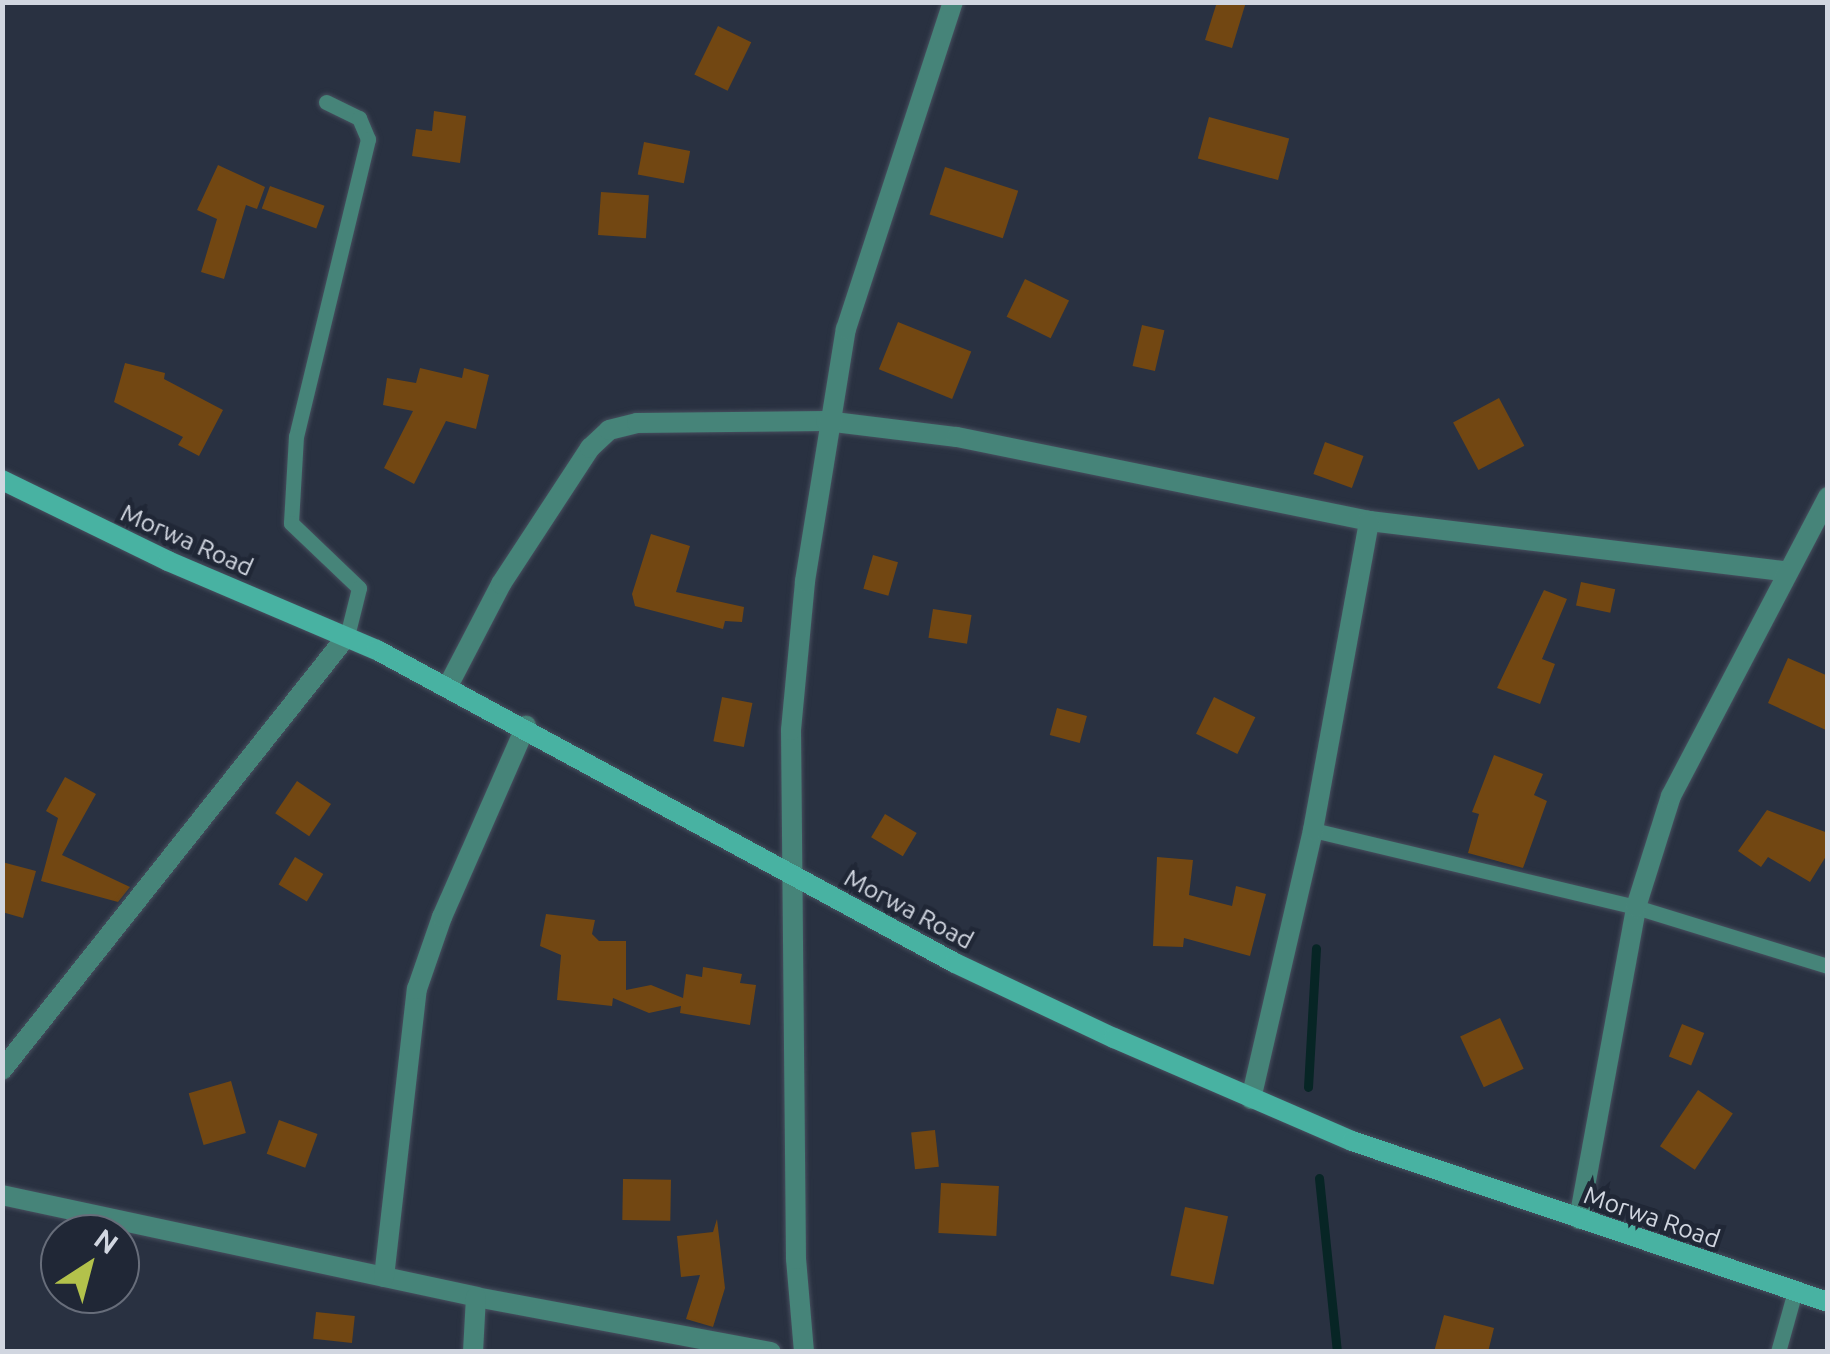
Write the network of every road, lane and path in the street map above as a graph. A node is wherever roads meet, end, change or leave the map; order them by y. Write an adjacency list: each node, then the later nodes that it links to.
1 (953, 2): 3 (street)
2 (326, 102): 8 (lane)
3 (826, 421): 6 (street); 9 (street); 12 (street)
4 (3, 481): 8 (main road, Morwa Road)
5 (1828, 497): 7 (street)
6 (1369, 522): 7 (street); 11 (street)
7 (1785, 571): 13 (street)
8 (346, 636): 9 (main road, Morwa Road); 15 (street)
9 (448, 686): 10 (main road, Morwa Road)
10 (526, 726): 12 (main road, Morwa Road); 19 (street)
11 (1313, 830): 13 (lane); 16 (street)
12 (793, 874): 16 (main road, Morwa Road); 25 (street)
13 (1636, 907): 14 (lane); 18 (street)
14 (1828, 966)
15 (2, 1070)
16 (1251, 1099): 18 (main road, Morwa Road)
17 (2, 1195): 19 (street)
18 (1579, 1219): 20 (main road, Morwa Road)
19 (384, 1277): 21 (street)
20 (1796, 1291): 22 (main road, Morwa Road); 26 (lane)
21 (476, 1297): 23 (street); 24 (street)
22 (1828, 1302)
23 (473, 1352)
24 (771, 1352)
25 (804, 1352)
26 (1778, 1352)

